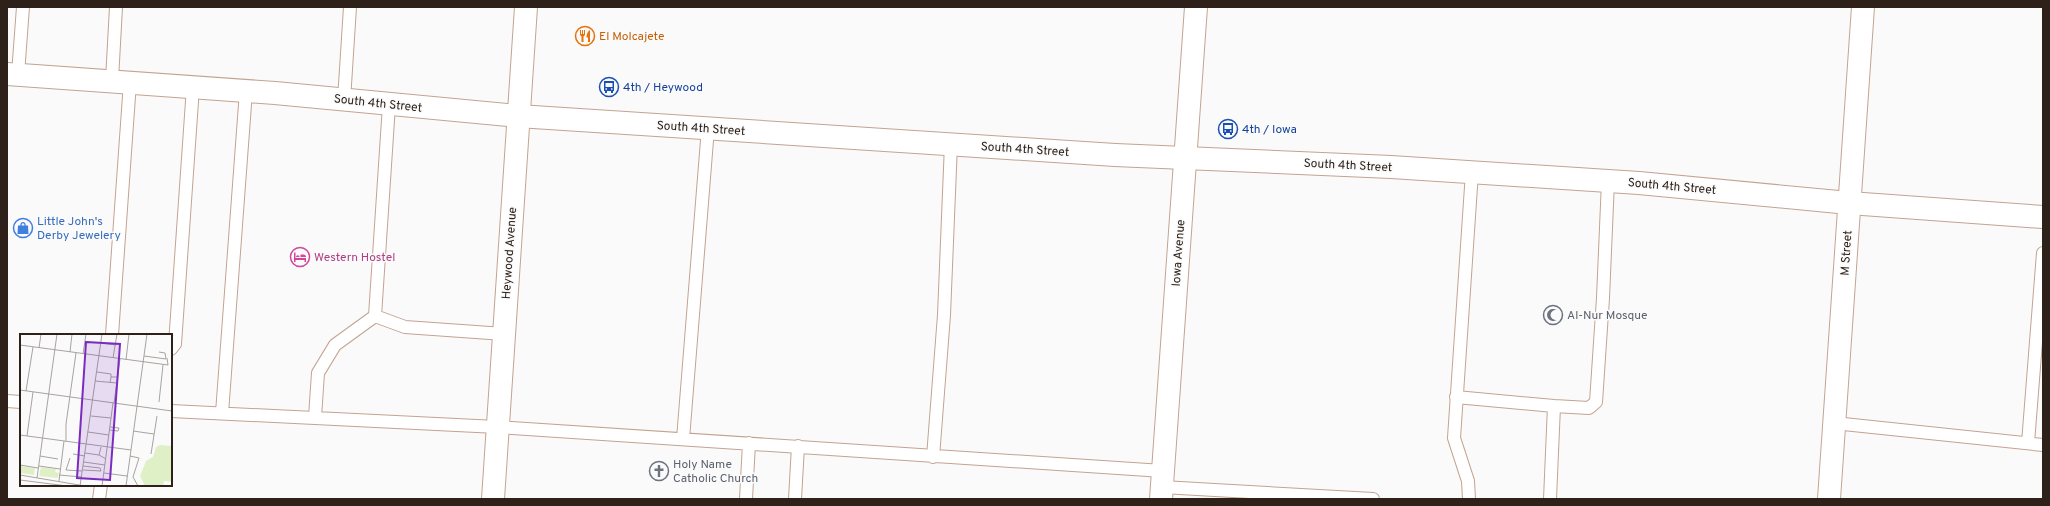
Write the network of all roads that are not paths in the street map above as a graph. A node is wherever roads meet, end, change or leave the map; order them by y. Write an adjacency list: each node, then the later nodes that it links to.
1 (116, 7): 8 (lane)
2 (350, 7): 11 (lane)
3 (526, 7): 13 (main road, Heywood Avenue)
4 (1196, 7): 16 (main road, Iowa Avenue)
5 (1863, 7): 19 (main road, M Street)
6 (23, 8): 7 (lane)
7 (12, 74): 8 (main road, South 4th Street)
8 (121, 81): 9 (main road, South 4th Street); 23 (lane)
9 (193, 87): 10 (main road, South 4th Street); 25 (lane)
10 (246, 91): 11 (main road, South 4th Street); 31 (lane)
11 (344, 100): 12 (main road, South 4th Street)
12 (389, 105): 13 (main road, South 4th Street); 22 (lane)
13 (518, 116): 14 (main road, South 4th Street); 24 (main road, Heywood Avenue)
14 (708, 128): 15 (main road, South 4th Street); 35 (lane)
15 (950, 144): 16 (main road, South 4th Street); 40 (lane)
16 (1185, 157): 17 (main road, South 4th Street); 42 (main road, Iowa Avenue)
17 (1472, 172): 18 (main road, South 4th Street); 26 (lane)
18 (1608, 181): 19 (main road, South 4th Street); 29 (lane)
19 (1849, 203): 20 (main road, South 4th Street); 33 (main road, M Street)
20 (2043, 217)
21 (2043, 253): 37 (lane)
22 (375, 316): 24 (lane); 32 (lane)
23 (112, 334)
24 (504, 334): 34 (main road, Heywood Avenue)
25 (172, 348)
26 (1456, 397): 29 (lane); 48 (lane)
27 (7, 401): 28 (lane)
28 (20, 402)
29 (1554, 406): 49 (lane)
30 (172, 411): 31 (lane)
31 (222, 413): 32 (lane)
32 (315, 417): 34 (lane)
33 (1834, 423): 37 (lane); 50 (main road, M Street)
34 (498, 427): 35 (lane); 44 (main road, Heywood Avenue)
35 (683, 439): 36 (lane)
36 (749, 443): 39 (lane); 45 (lane)
37 (2028, 443): 38 (lane)
38 (2043, 445)
39 (798, 446): 40 (lane); 46 (lane)
40 (933, 457): 42 (lane)
41 (100, 486): 43 (lane)
42 (1162, 486): 47 (lane)
43 (100, 499)
44 (492, 499)
45 (746, 499)
46 (795, 499)
47 (1372, 499)
48 (1469, 499)
49 (1550, 499)
50 (1829, 499)

